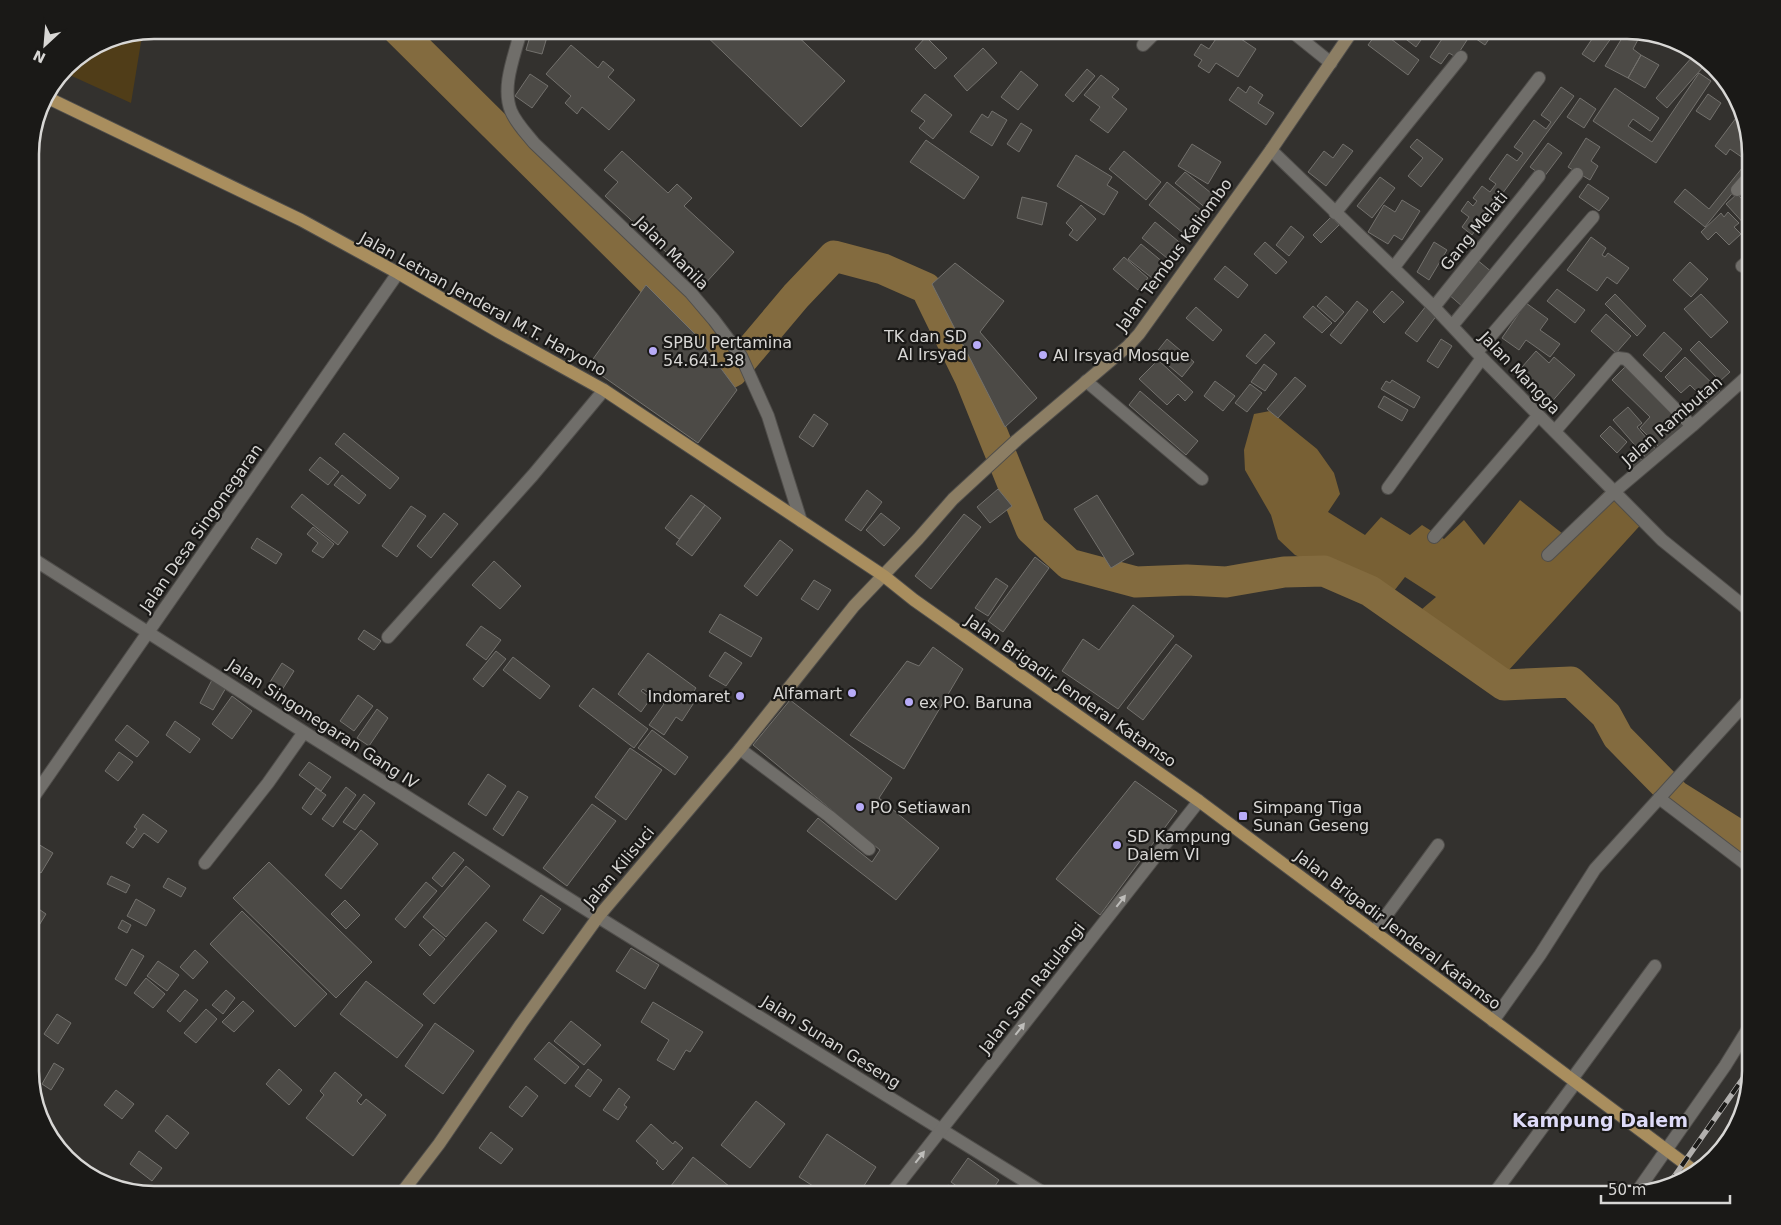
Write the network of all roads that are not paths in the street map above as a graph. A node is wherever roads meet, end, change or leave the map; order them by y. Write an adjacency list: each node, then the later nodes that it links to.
1 (519, 39): 31 (street, Jalan Manila)
2 (1149, 39): 5 (street)
3 (1301, 39): 7 (street)
4 (1347, 39): 7 (main road, Jalan Tembus Kaliombo)
5 (1143, 45)
6 (1461, 56): 15 (street)
7 (1330, 63): 10 (main road, Jalan Tembus Kaliombo)
8 (1539, 78): 17 (street)
9 (52, 100): 18 (main road, Jalan Letnan Jenderal M.T. Haryono)
10 (1271, 150): 15 (street, Jalan Mangga); 22 (main road, Jalan Tembus Kaliombo)
11 (1577, 174): 20 (street)
12 (1539, 176): 19 (street, Gang Melati)
13 (1742, 184): 14 (street)
14 (1737, 190)
15 (1335, 213): 17 (street, Jalan Mangga)
16 (1593, 217): 21 (street)
17 (1394, 267): 19 (street, Jalan Mangga)
18 (398, 272): 24 (main road, Jalan Letnan Jenderal M.T. Haryono); 37 (street, Jalan Desa Singonegaran)
19 (1434, 307): 20 (street, Jalan Mangga)
20 (1452, 326): 21 (street, Jalan Mangga)
21 (1479, 355): 25 (street, Jalan Mangga); 29 (street)
22 (1086, 381): 28 (street); 35 (main road, Jalan Tembus Kaliombo)
23 (1740, 382): 26 (street, Jalan Rambutan)
24 (604, 390): 31 (main road, Jalan Letnan Jenderal M.T. Haryono); 38 (street)
25 (1538, 416): 27 (street, Jalan Mangga); 32 (street)
26 (1692, 426): 27 (street); 30 (street, Jalan Rambutan)
27 (1555, 431): 30 (street, Jalan Mangga)
28 (1202, 478)
29 (1388, 488)
30 (1614, 492): 33 (street, Jalan Rambutan); 36 (street, Jalan Mangga)
31 (801, 521): 35 (main road, Jalan Letnan Jenderal M.T. Haryono)
32 (1434, 537)
33 (1548, 555)
34 (39, 563): 37 (street, Jalan Singonegaran Gang IV)
35 (884, 576): 41 (main road, Jalan Kilisuci); 43 (main road, Jalan Brigadir Jenderal Katamso)
36 (1742, 605)
37 (149, 631): 40 (street, Jalan Singonegaran Gang IV); 42 (street, Jalan Desa Singonegaran)
38 (388, 637)
39 (1742, 707): 44 (street)
40 (304, 732): 48 (street); 49 (street, Jalan Singonegaran Gang IV)
41 (740, 749): 46 (street); 49 (main road, Jalan Kilisuci)
42 (39, 789)
43 (1199, 801): 50 (main road, Jalan Brigadir Jenderal Katamso); 55 (street, Jalan Sam Ratulangi, one-way to 43)
44 (1656, 801): 47 (street); 52 (street)
45 (1438, 844): 50 (street)
46 (869, 849)
47 (1742, 862)
48 (205, 863)
49 (598, 917): 55 (street, Jalan Sunan Geseng); 59 (main road, Jalan Kilisuci)
50 (1374, 932): 52 (main road, Jalan Brigadir Jenderal Katamso)
51 (1655, 966): 54 (street)
52 (1493, 1020): 54 (main road, Jalan Brigadir Jenderal Katamso)
53 (1742, 1039): 56 (street)
54 (1574, 1080): 56 (main road, Jalan Brigadir Jenderal Katamso); 62 (street)
55 (941, 1130): 60 (street, Jalan Sam Ratulangi, one-way to 55); 61 (street, Jalan Sunan Geseng)
56 (1667, 1149): 57 (main road, Jalan Brigadir Jenderal Katamso); 58 (street)
57 (1690, 1167)
58 (1642, 1185)
59 (407, 1186)
60 (897, 1186)
61 (1032, 1186)
62 (1499, 1186)

